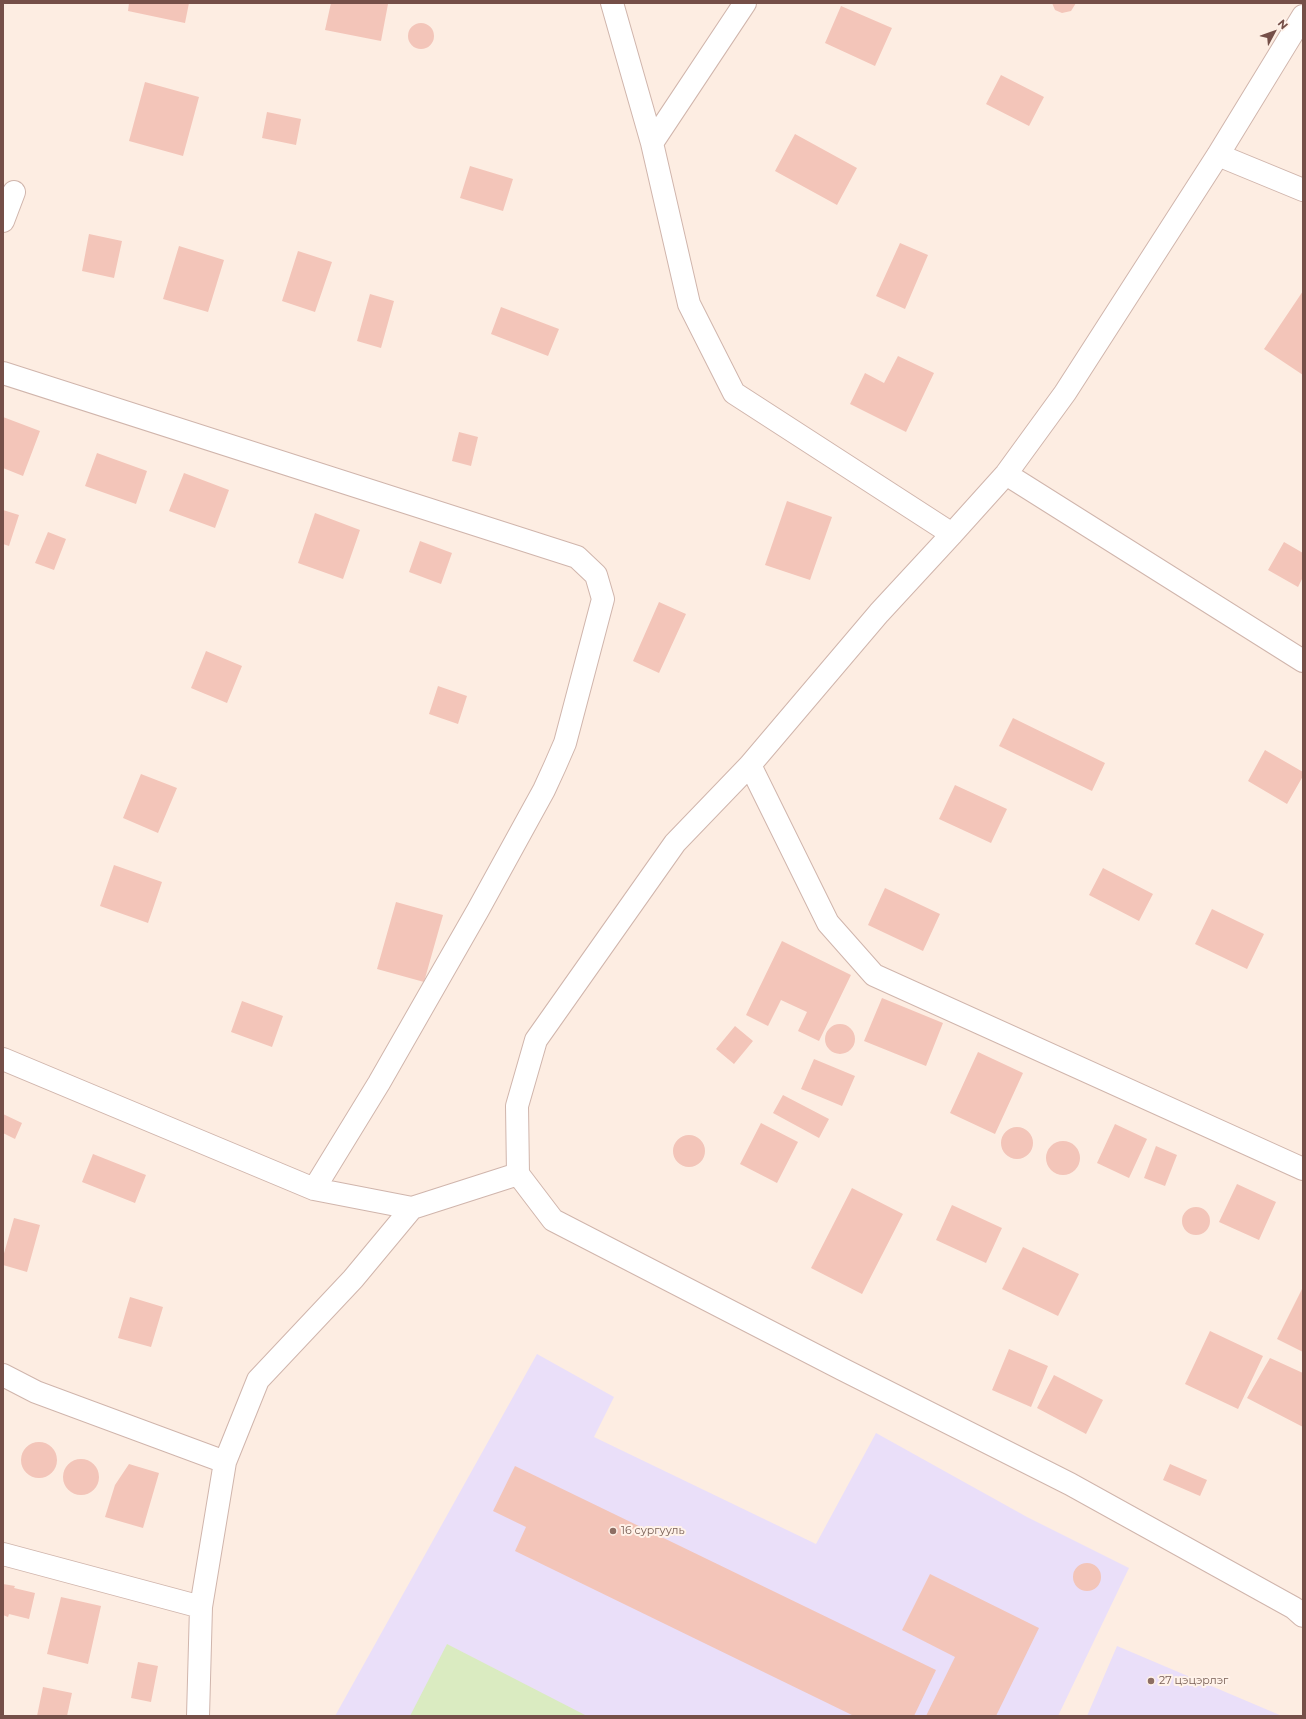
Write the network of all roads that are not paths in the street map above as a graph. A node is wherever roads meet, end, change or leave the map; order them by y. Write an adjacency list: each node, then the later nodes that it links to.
1 (612, 3): 4 (street)
2 (745, 3): 4 (street)
3 (1303, 16): 5 (street)
4 (652, 144): 11 (street)
5 (1218, 155): 6 (street); 10 (street)
6 (1303, 190)
7 (14, 192): 8 (street)
8 (3, 221)
9 (3, 373): 17 (street)
10 (1006, 474): 11 (street); 12 (street)
11 (952, 534): 13 (street)
12 (1303, 662)
13 (750, 765): 15 (street); 16 (street)
14 (3, 1059): 17 (street)
15 (1303, 1169)
16 (518, 1174): 18 (street); 23 (street)
17 (314, 1189): 18 (street)
18 (412, 1208): 20 (street)
19 (3, 1375): 20 (street)
20 (225, 1462): 22 (street)
21 (3, 1554): 22 (street)
22 (201, 1607): 24 (street)
23 (1303, 1616)
24 (198, 1716)

